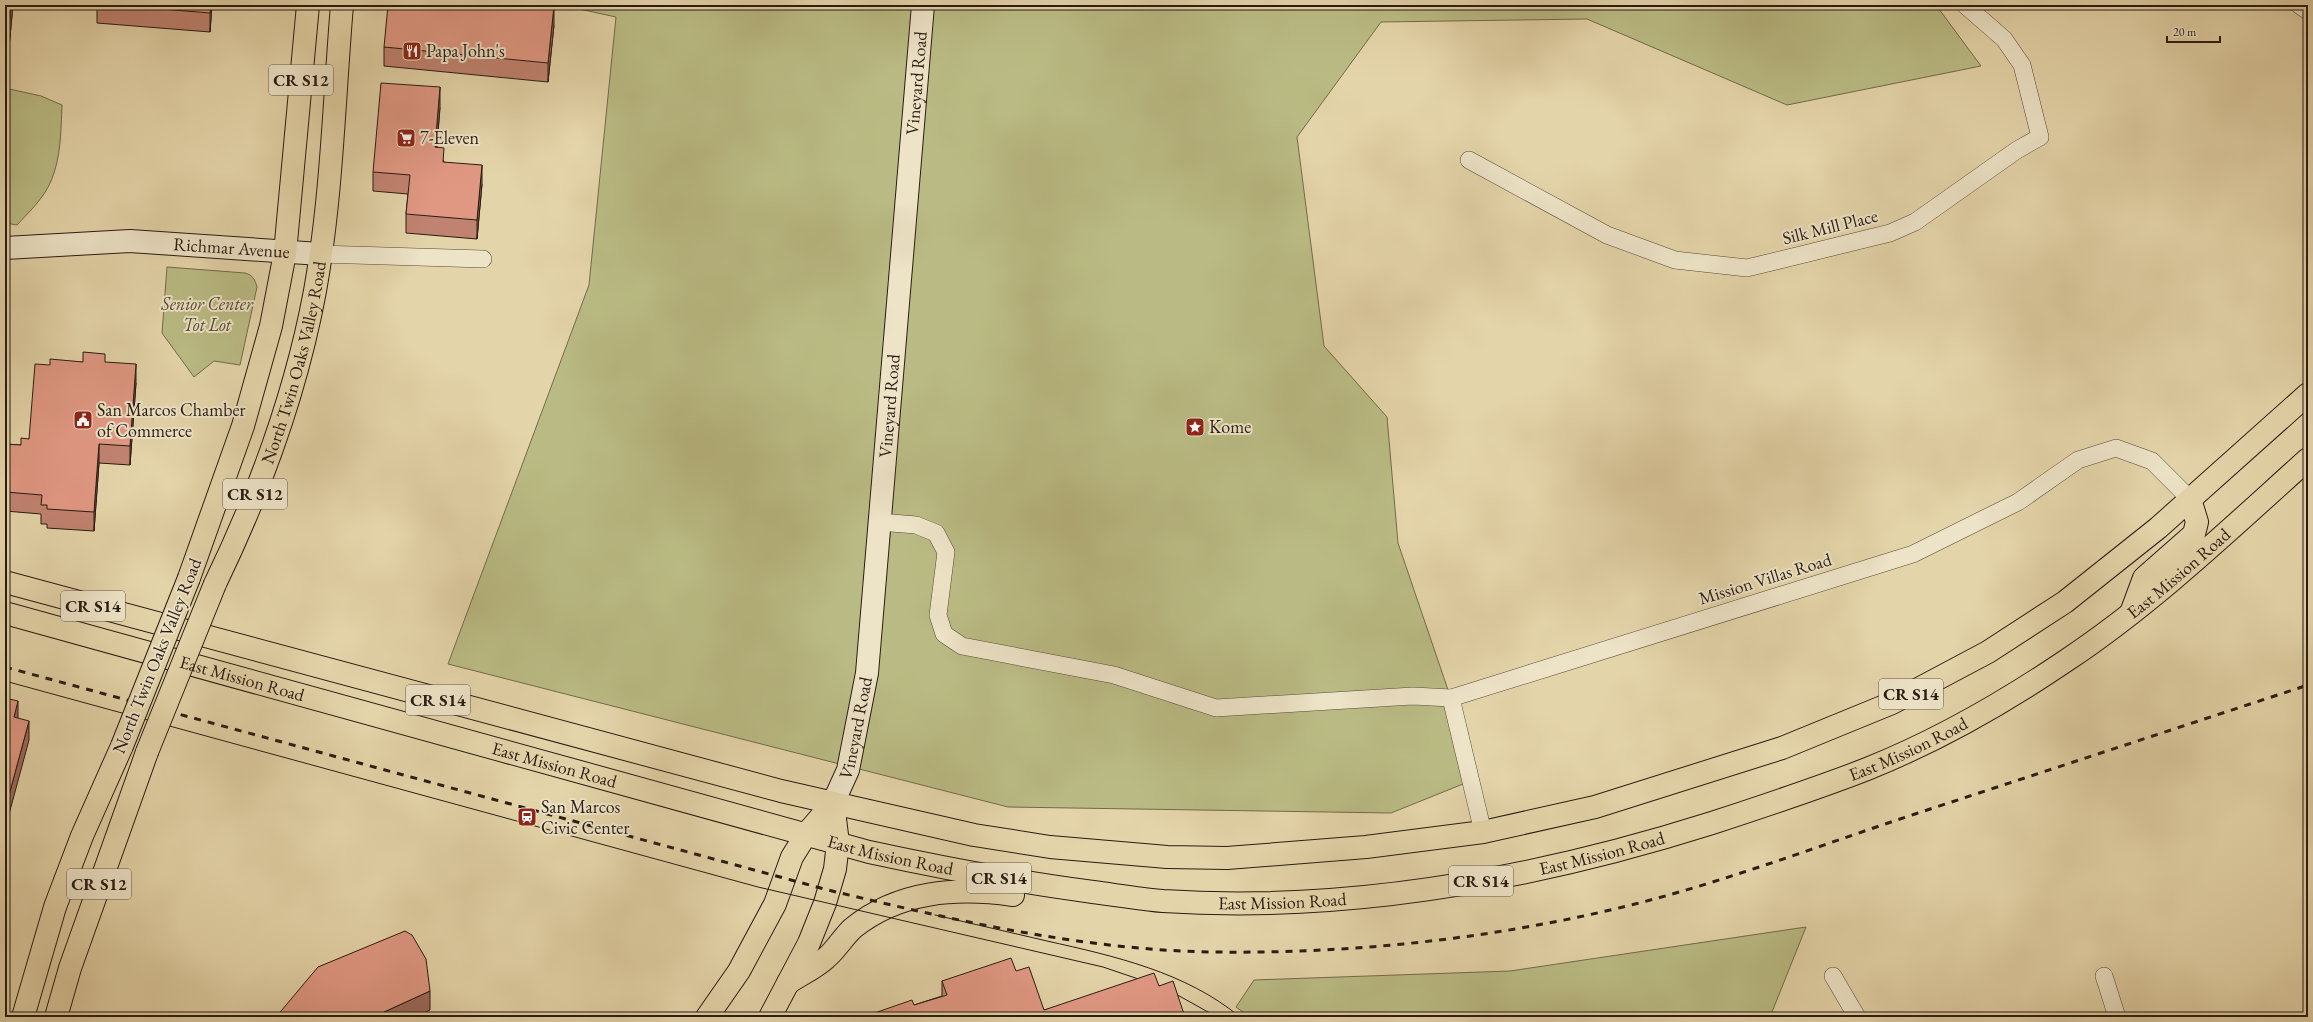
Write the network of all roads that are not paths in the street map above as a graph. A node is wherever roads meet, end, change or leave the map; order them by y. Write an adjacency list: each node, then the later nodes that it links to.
1 (308, 5): 9 (main road, North Twin Oaks Valley Road / CR S12)
2 (342, 5): 10 (main road, North Twin Oaks Valley Road / CR S12)
3 (923, 5): 15 (main road, Vineyard Road)
4 (1965, 5): 7 (street, Silk Mill Place)
5 (2299, 5): 6 (street)
6 (2308, 11)
7 (1469, 160)
8 (5, 248): 9 (main road, Richmar Avenue)
9 (285, 253): 10 (main road, Richmar Avenue); 28 (main road, North Twin Oaks Valley Road / CR S12, bridge)
10 (320, 254): 11 (street, Richmar Avenue); 29 (main road, North Twin Oaks Valley Road / CR S12, bridge)
11 (483, 259)
12 (2308, 394): 14 (main road, East Mission Road / CR S14)
13 (2308, 459): 18 (main road, East Mission Road / CR S14)
14 (2190, 499): 18 (main road); 19 (street, Mission Villas Road); 21 (main road, East Mission Road / CR S14)
15 (879, 522): 19 (street); 20 (main road, Vineyard Road)
16 (5, 582): 20 (main road, East Mission Road / CR S14)
17 (5, 613): 22 (main road, East Mission Road / CR S14)
18 (2130, 616): 24 (main road, East Mission Road / CR S14)
19 (1451, 698): 21 (street)
20 (833, 803): 21 (main road, East Mission Road / CR S14); 22 (main road); 23 (main road)
21 (1483, 832)
22 (807, 834): 23 (main road, East Mission Road / CR S14); 30 (main road)
23 (838, 843): 24 (main road, East Mission Road / CR S14); 27 (main road)
24 (1162, 900): 27 (main road)
25 (1833, 976): 32 (street)
26 (2104, 976): 33 (street)
27 (788, 983): 31 (main road)
28 (23, 1017)
29 (56, 1017)
30 (707, 1017)
31 (770, 1017)
32 (1857, 1017)
33 (2117, 1017)

